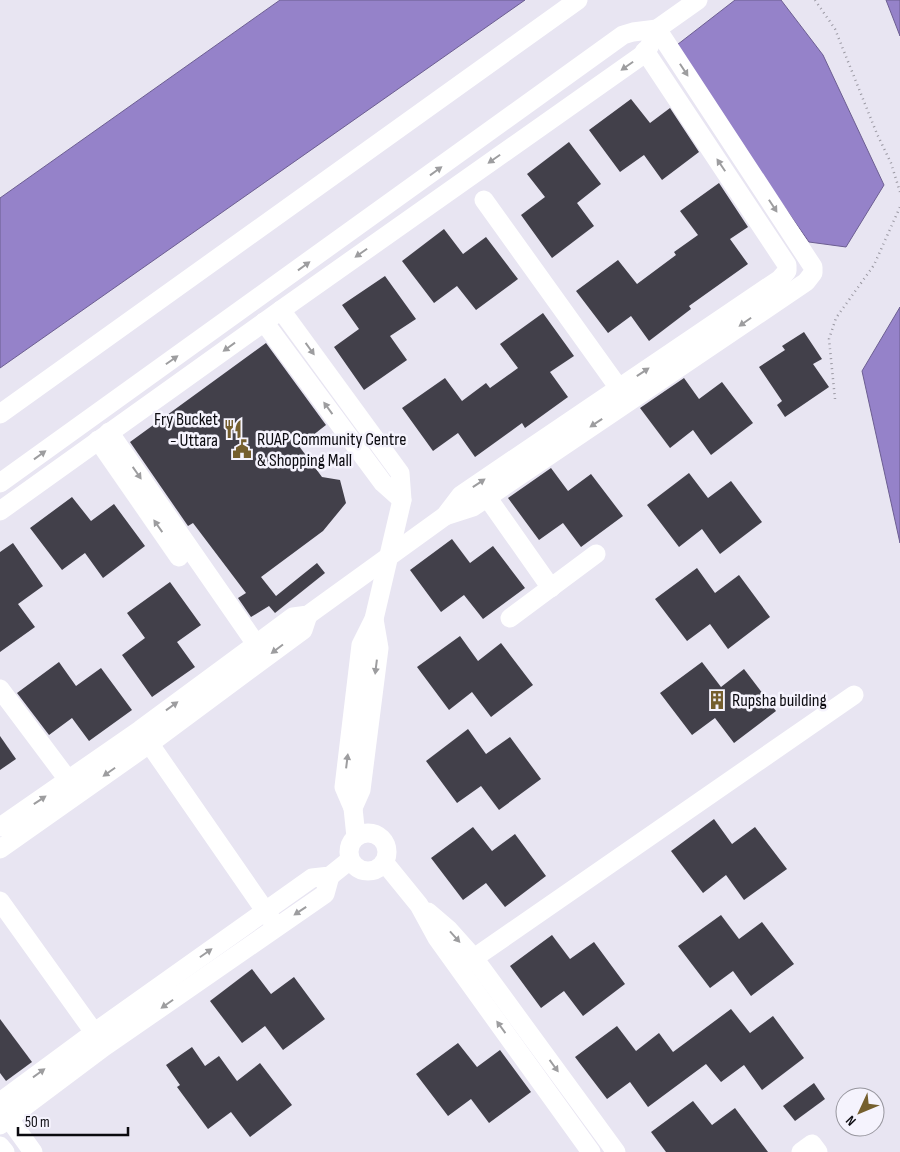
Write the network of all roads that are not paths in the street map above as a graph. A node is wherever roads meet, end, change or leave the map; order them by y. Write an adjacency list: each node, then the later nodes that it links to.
1 (578, 0): 9 (street)
2 (698, 0): 3 (street)
3 (658, 29): 4 (street); 6 (street, one-way to 3); 8 (street, one-way to 8)
4 (645, 51): 7 (street, one-way to 7); 8 (street, one-way to 4)
5 (484, 200): 8 (street)
6 (260, 298): 7 (street); 10 (street, one-way to 6)
7 (273, 316): 11 (street, one-way to 11); 17 (street)
8 (623, 395): 13 (street, one-way to 13); 15 (street, one-way to 8)
9 (0, 414)
10 (92, 417): 11 (street); 12 (street, one-way to 10)
11 (104, 436): 14 (street); 21 (street)
12 (0, 483)
13 (487, 497): 15 (street); 18 (street)
14 (0, 511)
15 (444, 516): 17 (street)
16 (596, 554): 18 (street)
17 (388, 558): 19 (street); 27 (street)
18 (551, 588): 20 (street)
19 (308, 615): 21 (street); 28 (street, one-way to 28)
20 (510, 618)
21 (251, 648): 24 (street, one-way to 21)
22 (0, 689): 25 (street)
23 (854, 695): 35 (street)
24 (140, 730): 25 (street); 34 (street)
25 (69, 780): 26 (street, one-way to 25)
26 (0, 828)
27 (356, 837): 29 (street); 30 (street)
28 (0, 849)
29 (350, 860): 30 (street); 31 (street)
30 (384, 862): 33 (street)
31 (330, 876): 34 (street, one-way to 34); 36 (street, one-way to 31)
32 (0, 902): 36 (street)
33 (419, 905): 35 (street, one-way to 35); 41 (street, one-way to 33)
34 (277, 927): 36 (street, one-way to 36)
35 (474, 958): 42 (street, one-way to 42)
36 (100, 1039): 37 (street)
37 (2, 1113): 40 (street)
38 (0, 1146): 39 (street)
39 (5, 1152)
40 (33, 1152)
41 (591, 1152)
42 (616, 1152)
43 (801, 1152): 44 (street)
44 (818, 1152)

